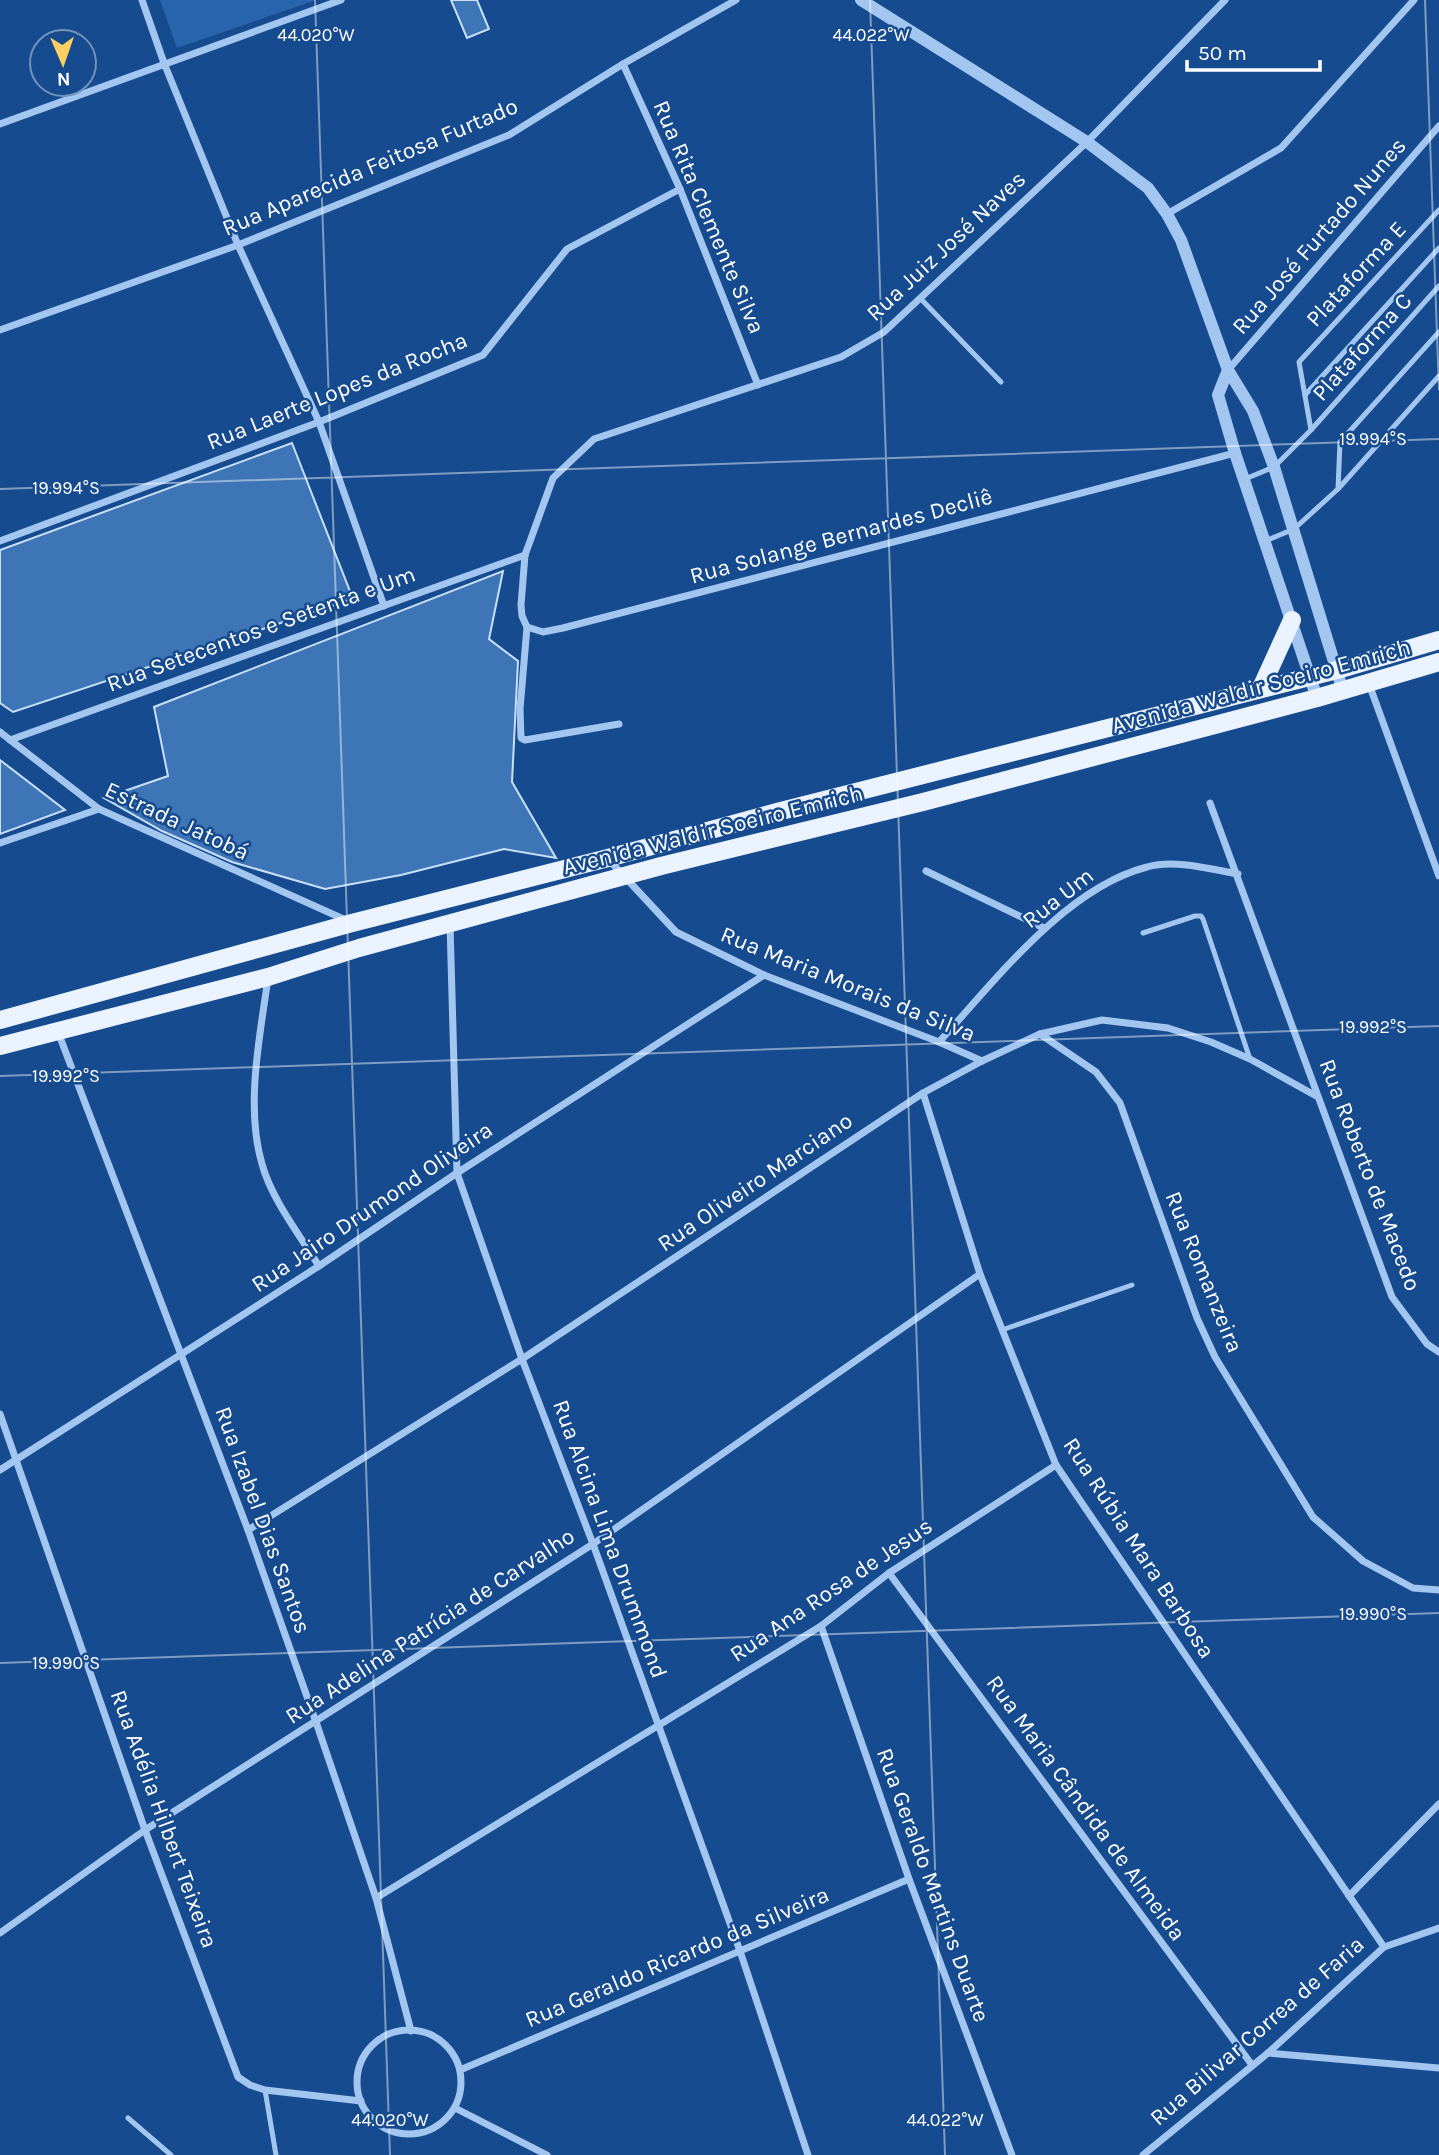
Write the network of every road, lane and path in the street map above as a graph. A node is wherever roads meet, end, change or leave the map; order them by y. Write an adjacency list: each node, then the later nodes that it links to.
1 (142, 0): 7 (street)
2 (341, 0): 7 (street)
3 (736, 0): 8 (street, Rua Aparecida Feitosa Furtado)
4 (860, 0): 12 (street)
5 (1225, 0): 12 (street, Rua Juiz José Naves)
6 (1414, 0): 15 (street)
7 (164, 63): 9 (street); 16 (street)
8 (623, 64): 13 (street, Rua Rita Clemente Silva); 16 (street, Rua Aparecida Feitosa Furtado)
9 (0, 124)
10 (1439, 127): 11 (street, Rua José Furtado Nunes)
11 (1436, 135): 22 (street, Rua José Furtado Nunes)
12 (1087, 142): 15 (street); 19 (street, Rua Juiz José Naves)
13 (680, 189): 25 (street, Rua Rita Clemente Silva); 27 (street, Rua Laerte Lopes da Rocha)
14 (1439, 210): 26 (lane, Plataforma E)
15 (1167, 214): 22 (street)
16 (238, 245): 20 (street, Rua Aparecida Feitosa Furtado); 27 (street)
17 (1439, 248): 26 (lane)
18 (1439, 286): 28 (lane, Plataforma C)
19 (920, 298): 24 (lane); 25 (street, Rua Juiz José Naves)
20 (0, 330)
21 (1439, 332): 32 (lane)
22 (1228, 370): 29 (street); 30 (street)
23 (1439, 376): 32 (lane)
24 (1002, 382)
25 (758, 385): 36 (street, Rua Juiz José Naves)
26 (1305, 395): 28 (lane)
27 (319, 422): 34 (street, Rua Laerte Lopes da Rocha); 37 (street)
28 (1311, 430): 30 (lane, Plataforma C)
29 (1235, 453): 31 (street); 39 (street, Rua Solange Bernardes Decliê)
30 (1274, 467): 31 (lane); 33 (street)
31 (1245, 479): 35 (street)
32 (1338, 489): 33 (lane)
33 (1294, 529): 35 (lane); 42 (street)
34 (0, 541)
35 (1265, 541): 38 (street)
36 (525, 555): 37 (street, Rua Setecentos e Setenta e Um); 39 (street)
37 (384, 606): 50 (street, Rua Setecentos e Setenta e Um)
38 (1292, 620): 43 (street); 45 (main road)
39 (527, 627): 48 (street)
40 (1439, 640): 42 (main road, Avenida Waldir Soeiro Emrich)
41 (1439, 663): 44 (main road, Avenida Waldir Soeiro Emrich)
42 (1337, 670): 43 (main road, Avenida Waldir Soeiro Emrich); 46 (street)
43 (1312, 676): 45 (main road, Avenida Waldir Soeiro Emrich); 47 (street)
44 (1368, 683): 46 (main road, Avenida Waldir Soeiro Emrich); 58 (street)
45 (1261, 688): 54 (main road, Avenida Waldir Soeiro Emrich)
46 (1343, 691): 47 (main road, Avenida Waldir Soeiro Emrich)
47 (1317, 698): 57 (main road, Avenida Waldir Soeiro Emrich)
48 (619, 724)
49 (0, 732): 50 (street, Estrada Jatobá)
50 (10, 740): 52 (street, Estrada Jatobá)
51 (1210, 803): 56 (street, Rua Roberto de Macedo)
52 (99, 809): 53 (street); 59 (street, Estrada Jatobá)
53 (0, 843)
54 (608, 858): 57 (street, Rua Maria Morais da Silva); 59 (main road, Avenida Waldir Soeiro Emrich)
55 (926, 871): 61 (street)
56 (1238, 874): 61 (street, Rua Um); 73 (street, Rua Roberto de Macedo)
57 (625, 876): 60 (main road, Avenida Waldir Soeiro Emrich); 63 (street, Rua Maria Morais da Silva)
58 (1439, 876)
59 (352, 923): 65 (main road, Avenida Waldir Soeiro Emrich)
60 (450, 923): 64 (main road, Avenida Waldir Soeiro Emrich); 74 (street, Rua Alcina Lima Drummond)
61 (1044, 928): 68 (street, Rua Um)
62 (1143, 933): 70 (lane)
63 (764, 975): 68 (street, Rua Maria Morais da Silva); 74 (street, Rua Jairo Drumond Oliveira)
64 (268, 977): 66 (main road, Avenida Waldir Soeiro Emrich); 75 (street)
65 (0, 1020)
66 (57, 1030): 69 (main road, Avenida Waldir Soeiro Emrich); 80 (street, Rua Izabel Dias Santos)
67 (1040, 1034): 70 (street, Rua Oliveiro Marciano); 71 (street, Rua Oliveiro Marciano); 89 (street, Rua Romanzeira)
68 (939, 1042): 71 (street, Rua Maria Morais da Silva)
69 (0, 1046)
70 (1250, 1059): 73 (street, Rua Oliveiro Marciano)
71 (982, 1060): 72 (street, Rua Oliveiro Marciano)
72 (923, 1093): 76 (street, Rua Rúbia Mara Barbosa); 81 (street, Rua Oliveiro Marciano)
73 (1318, 1097): 79 (street, Rua Roberto de Macedo)
74 (457, 1172): 75 (street, Rua Jairo Drumond Oliveira); 81 (street, Rua Alcina Lima Drummond)
75 (319, 1266): 80 (street, Rua Jairo Drumond Oliveira)
76 (981, 1274): 78 (street, Rua Rúbia Mara Barbosa); 87 (street, Rua Adelina Patrícia de Carvalho)
77 (1132, 1285): 78 (lane)
78 (1002, 1330): 84 (street, Rua Rúbia Mara Barbosa)
79 (1439, 1352)
80 (182, 1355): 83 (street, Rua Jairo Drumond Oliveira); 86 (street, Rua Izabel Dias Santos)
81 (522, 1359): 86 (street, Rua Oliveiro Marciano); 87 (street, Rua Alcina Lima Drummond)
82 (0, 1414): 83 (street, Rua Adélia Hilbert Teixeira)
83 (17, 1459): 85 (street, Rua Jairo Drumond Oliveira); 94 (street, Rua Adélia Hilbert Teixeira)
84 (1056, 1465): 88 (street, Rua Ana Rosa de Jesus); 96 (street, Rua Rúbia Mara Barbosa)
85 (0, 1470)
86 (248, 1530): 91 (street, Rua Izabel Dias Santos)
87 (593, 1544): 91 (street, Rua Adelina Patrícia de Carvalho); 92 (street, Rua Alcina Lima Drummond)
88 (889, 1573): 90 (street, Rua Ana Rosa de Jesus); 104 (street, Rua Maria Cândida de Almeida)
89 (1439, 1590)
90 (821, 1626): 92 (street, Rua Ana Rosa de Jesus); 95 (street, Rua Geraldo Martins Duarte)
91 (316, 1722): 94 (street, Rua Adelina Patrícia de Carvalho); 97 (street, Rua Izabel Dias Santos)
92 (658, 1724): 97 (street, Rua Ana Rosa de Jesus); 101 (street, Rua Alcina Lima Drummond)
93 (1439, 1804): 96 (street)
94 (145, 1830): 99 (street, Rua Adelina Patrícia de Carvalho); 107 (street, Rua Adélia Hilbert Teixeira)
95 (909, 1879): 101 (street, Rua Geraldo Ricardo da Silveira); 115 (street, Rua Geraldo Martins Duarte)
96 (1349, 1896): 100 (street, Rua Rúbia Mara Barbosa)
97 (376, 1898): 102 (street, Rua Izabel Dias Santos)
98 (1439, 1928): 100 (street, Rua Bilivar Correa de Faria)
99 (0, 1933)
100 (1384, 1947): 103 (street, Rua Bilivar Correa de Faria)
101 (740, 1951): 106 (street, Rua Geraldo Ricardo da Silveira); 114 (street, Rua Alcina Lima Drummond)
102 (411, 2031): 106 (street); 108 (street)
103 (1268, 2053): 104 (street, Rua Bilivar Correa de Faria); 105 (street)
104 (1252, 2065): 116 (street, Rua Bilivar Correa de Faria)
105 (1439, 2068)
106 (460, 2070): 109 (street)
107 (265, 2090): 108 (street, Rua Adélia Hilbert Teixeira); 112 (lane)
108 (360, 2101): 109 (street)
109 (455, 2108): 113 (street)
110 (128, 2118): 111 (lane)
111 (171, 2155)
112 (276, 2155)
113 (547, 2155)
114 (808, 2155)
115 (1012, 2155)
116 (1143, 2155)

